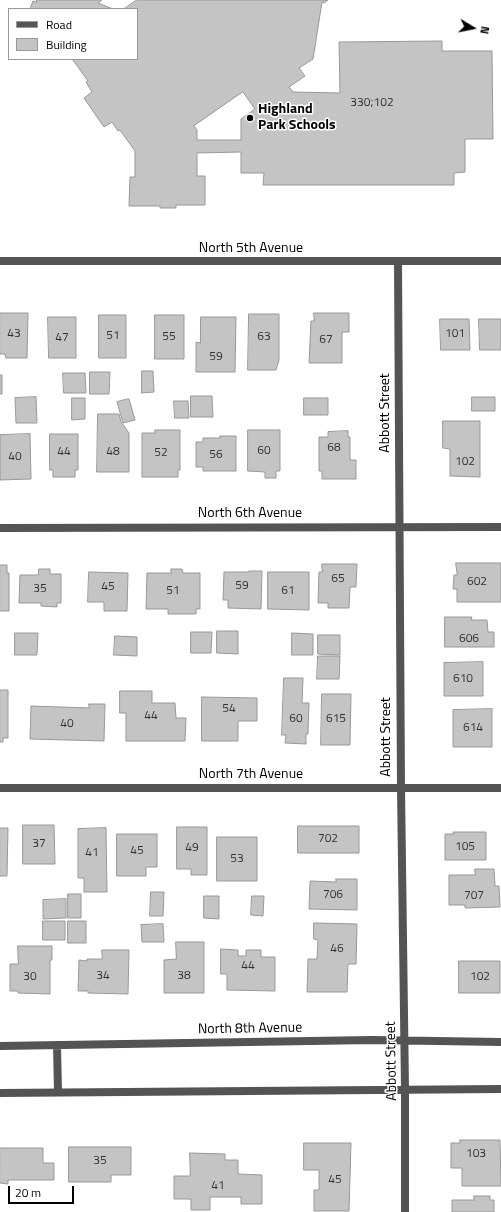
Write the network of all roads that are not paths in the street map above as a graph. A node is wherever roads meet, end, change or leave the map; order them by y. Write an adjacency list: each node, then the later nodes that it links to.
1 (0, 261): 3 (street, North 5th Avenue)
2 (501, 261): 3 (street, North 5th Avenue)
3 (398, 262): 4 (street, Abbott Street)
4 (399, 527): 5 (street, North 6th Avenue); 6 (street, North 6th Avenue); 8 (street, Abbott Street)
5 (501, 527)
6 (0, 528)
7 (0, 788): 8 (street, North 7th Avenue)
8 (401, 788): 9 (street, North 7th Avenue); 10 (street, Abbott Street)
9 (501, 788)
10 (405, 1041): 11 (street, North 8th Avenue); 12 (street, North 8th Avenue); 14 (street, Abbott Street)
11 (501, 1042)
12 (57, 1045): 13 (street, North 8th Avenue); 16 (street)
13 (0, 1046)
14 (405, 1089): 15 (street); 16 (street); 18 (street, Abbott Street)
15 (501, 1090)
16 (58, 1092): 17 (street)
17 (0, 1093)
18 (405, 1212)

